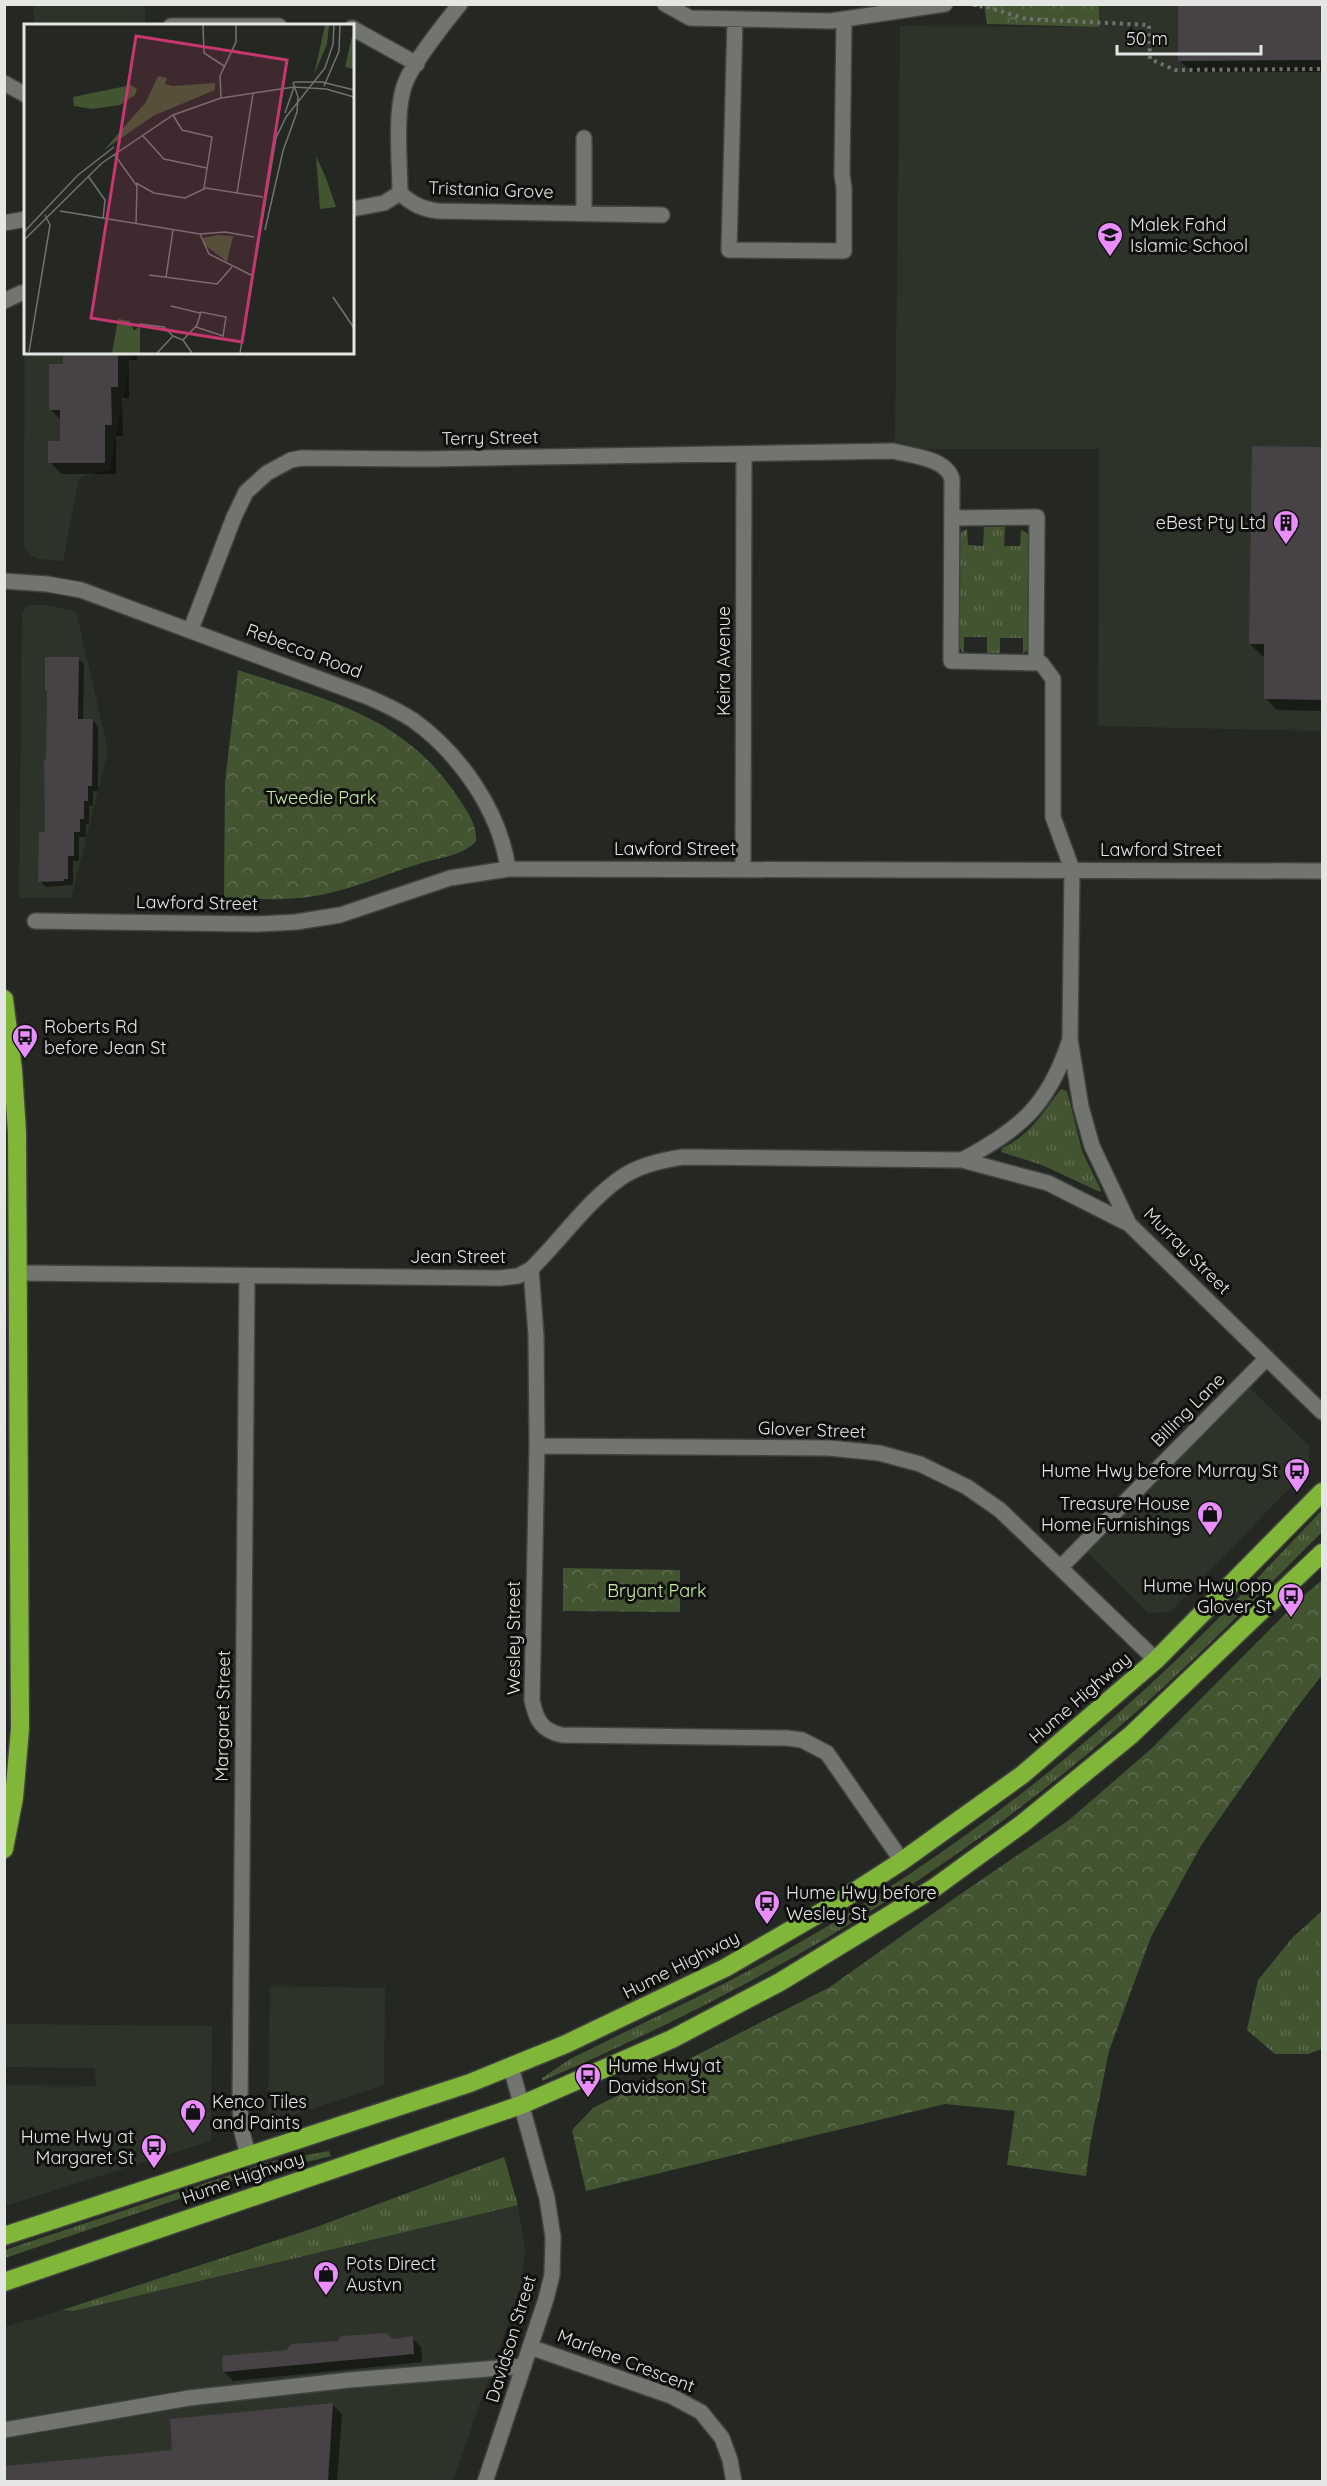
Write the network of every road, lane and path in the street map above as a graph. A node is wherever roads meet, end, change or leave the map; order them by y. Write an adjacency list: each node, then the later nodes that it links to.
1 (460, 4): 8 (street)
2 (665, 4): 5 (street)
3 (975, 4): 9 (path)
4 (937, 5): 6 (street)
5 (735, 20): 6 (street); 6 (street)
6 (844, 20)
7 (354, 29): 8 (street)
8 (417, 64): 13 (street)
9 (1323, 69)
10 (4, 83): 11 (street)
11 (24, 94)
12 (584, 138): 15 (street)
13 (400, 193): 14 (street); 15 (street, Tristania Grove)
14 (354, 210)
15 (584, 212): 16 (street, Tristania Grove)
16 (662, 215)
17 (24, 219): 18 (street)
18 (4, 223)
19 (24, 293): 20 (street)
20 (4, 302): 21 (street)
21 (24, 304)
22 (744, 454): 23 (street, Terry Street); 25 (street, Terry Street); 28 (street, Keira Avenue)
23 (952, 518): 26 (street); 26 (street)
24 (4, 581): 25 (street, Rebecca Road)
25 (191, 629): 27 (street, Rebecca Road)
26 (1036, 662): 29 (street)
27 (508, 868): 28 (street, Lawford Street); 31 (street, Lawford Street)
28 (743, 869): 29 (street, Lawford Street)
29 (1072, 869): 30 (street, Lawford Street); 33 (street, Murray Street)
30 (1323, 871)
31 (35, 921)
32 (4, 999): 37 (highway)
33 (1070, 1039): 34 (street); 35 (street, Murray Street)
34 (962, 1160): 35 (street, Jean Street); 36 (street, Jean Street)
35 (1129, 1224): 39 (street, Murray Street)
36 (531, 1269): 38 (street, Jean Street); 41 (street, Wesley Street)
37 (18, 1273): 38 (street, Jean Street); 46 (highway)
38 (247, 1276): 50 (street, Margaret Street)
39 (1267, 1358): 40 (street, Murray Street); 44 (street, Billing Lane)
40 (1323, 1412)
41 (537, 1446): 44 (street, Glover Street); 47 (street, Wesley Street)
42 (1323, 1492): 45 (highway, Hume Highway)
43 (1323, 1553): 49 (highway, Hume Highway)
44 (1061, 1567): 45 (street, Glover Street)
45 (1156, 1660): 47 (highway, Hume Highway)
46 (4, 1849)
47 (902, 1861): 48 (highway, Hume Highway)
48 (511, 2067): 49 (street, Davidson Street); 50 (highway, Hume Highway)
49 (521, 2105): 52 (highway, Hume Highway); 53 (street, Davidson Street)
50 (248, 2155): 51 (highway, Hume Highway)
51 (4, 2236)
52 (4, 2282)
53 (530, 2347): 54 (street, Davidson Street); 57 (street, Marlene Crescent)
54 (524, 2366): 55 (street); 56 (street, Davidson Street)
55 (4, 2430)
56 (485, 2481)
57 (734, 2481)

